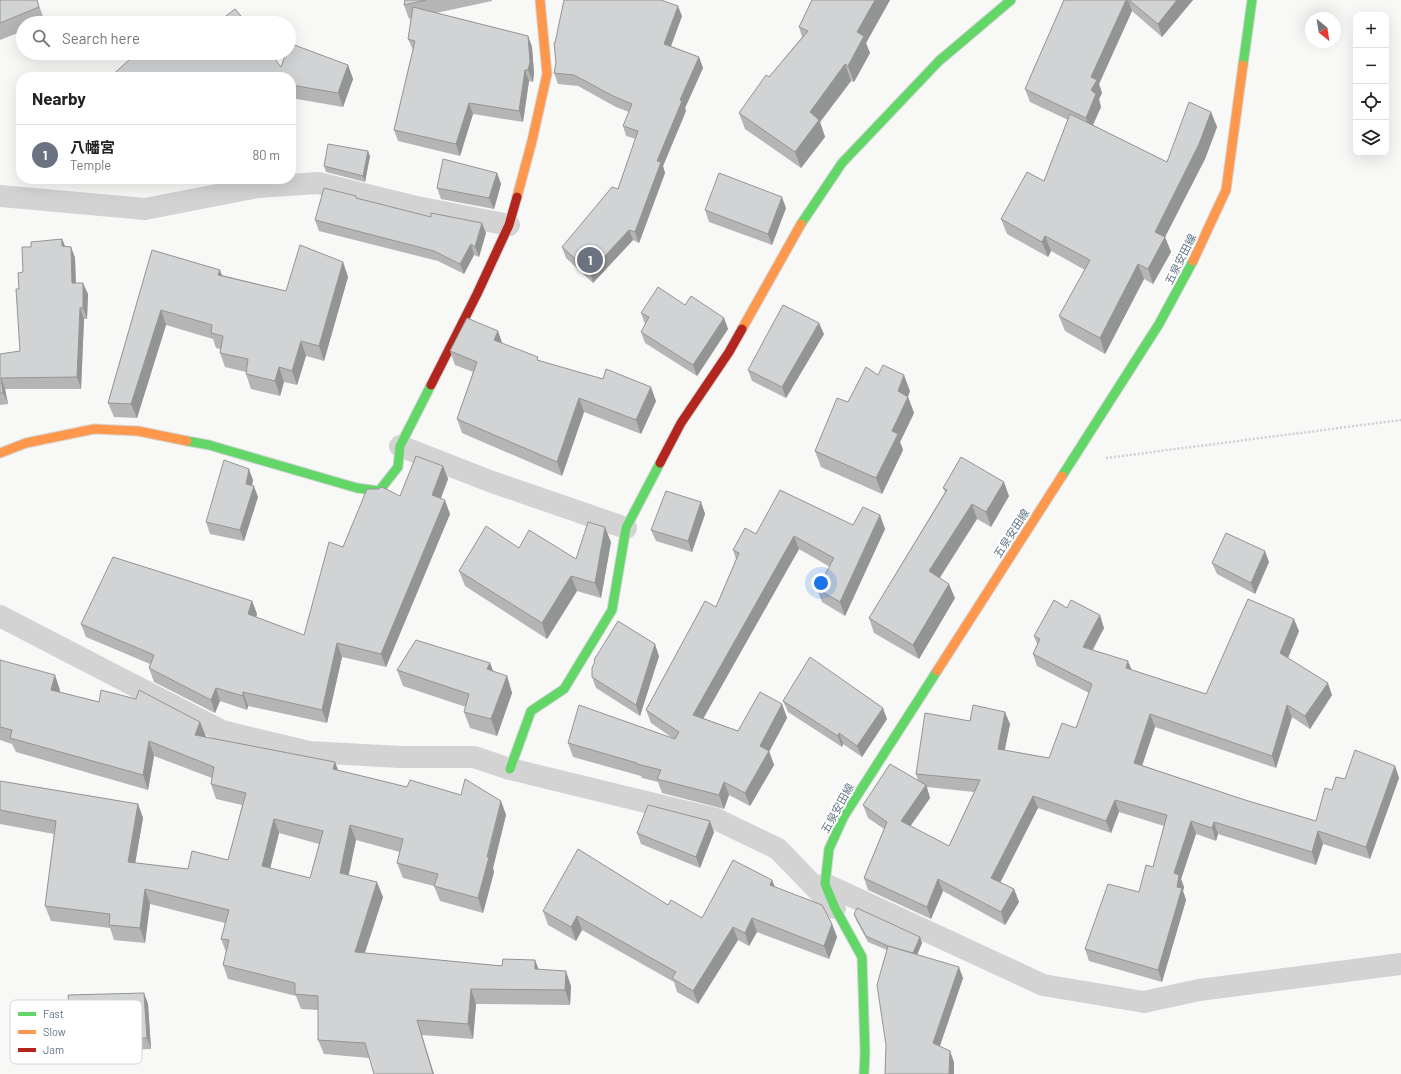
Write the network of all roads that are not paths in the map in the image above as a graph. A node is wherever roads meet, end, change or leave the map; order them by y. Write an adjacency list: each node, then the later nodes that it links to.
1 (540, 0): 5 (street)
2 (1011, 0): 8 (street)
3 (1252, 0): 11 (street, 五泉安田線)
4 (0, 196): 5 (street)
5 (509, 225): 6 (street)
6 (400, 446): 7 (street); 8 (street)
7 (0, 453)
8 (626, 528): 10 (street)
9 (0, 616): 10 (street)
10 (510, 769): 12 (street)
11 (825, 884): 12 (street, 五泉安田線); 13 (street)
12 (835, 908): 14 (street, 五泉安田線)
13 (1401, 964)
14 (864, 1074)

